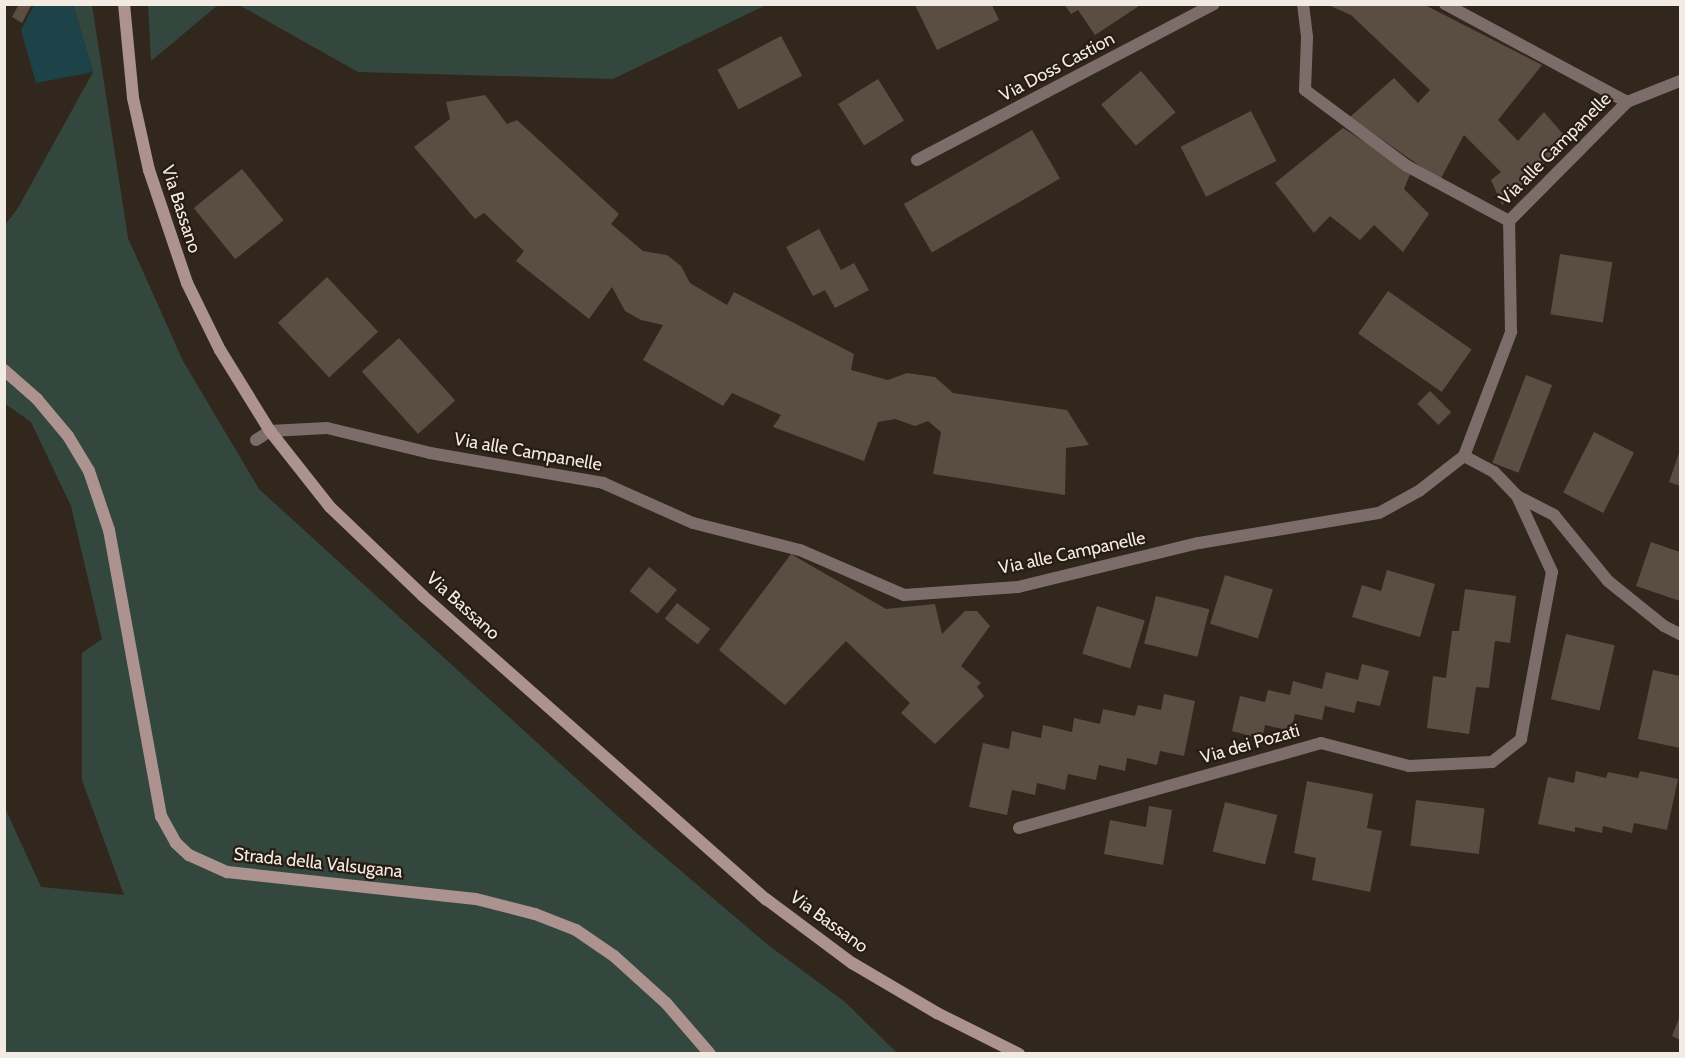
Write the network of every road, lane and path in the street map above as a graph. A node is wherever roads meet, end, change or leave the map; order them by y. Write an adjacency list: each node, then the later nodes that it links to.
1 (124, 4): 10 (main road, Via Bassano)
2 (1214, 4): 7 (street, Via Doss Castion)
3 (1303, 4): 8 (street, Via alle Campanelle)
4 (1444, 4): 6 (street, Via alle Campanelle)
5 (1680, 81): 6 (street, Via alle Campanelle)
6 (1627, 102): 8 (street, Via alle Campanelle)
7 (917, 160)
8 (1509, 221): 12 (street, Via alle Campanelle)
9 (4, 370): 16 (main road, Strada della Valsugana)
10 (270, 430): 11 (street); 12 (street, Via alle Campanelle); 17 (main road, Via Bassano)
11 (256, 440)
12 (1464, 456): 13 (street, Via dei Pozati)
13 (1517, 496): 14 (street, Via dei Pozati); 15 (street, Via dei Pozati)
14 (1680, 634)
15 (1019, 828)
16 (710, 1053)
17 (1019, 1053)

